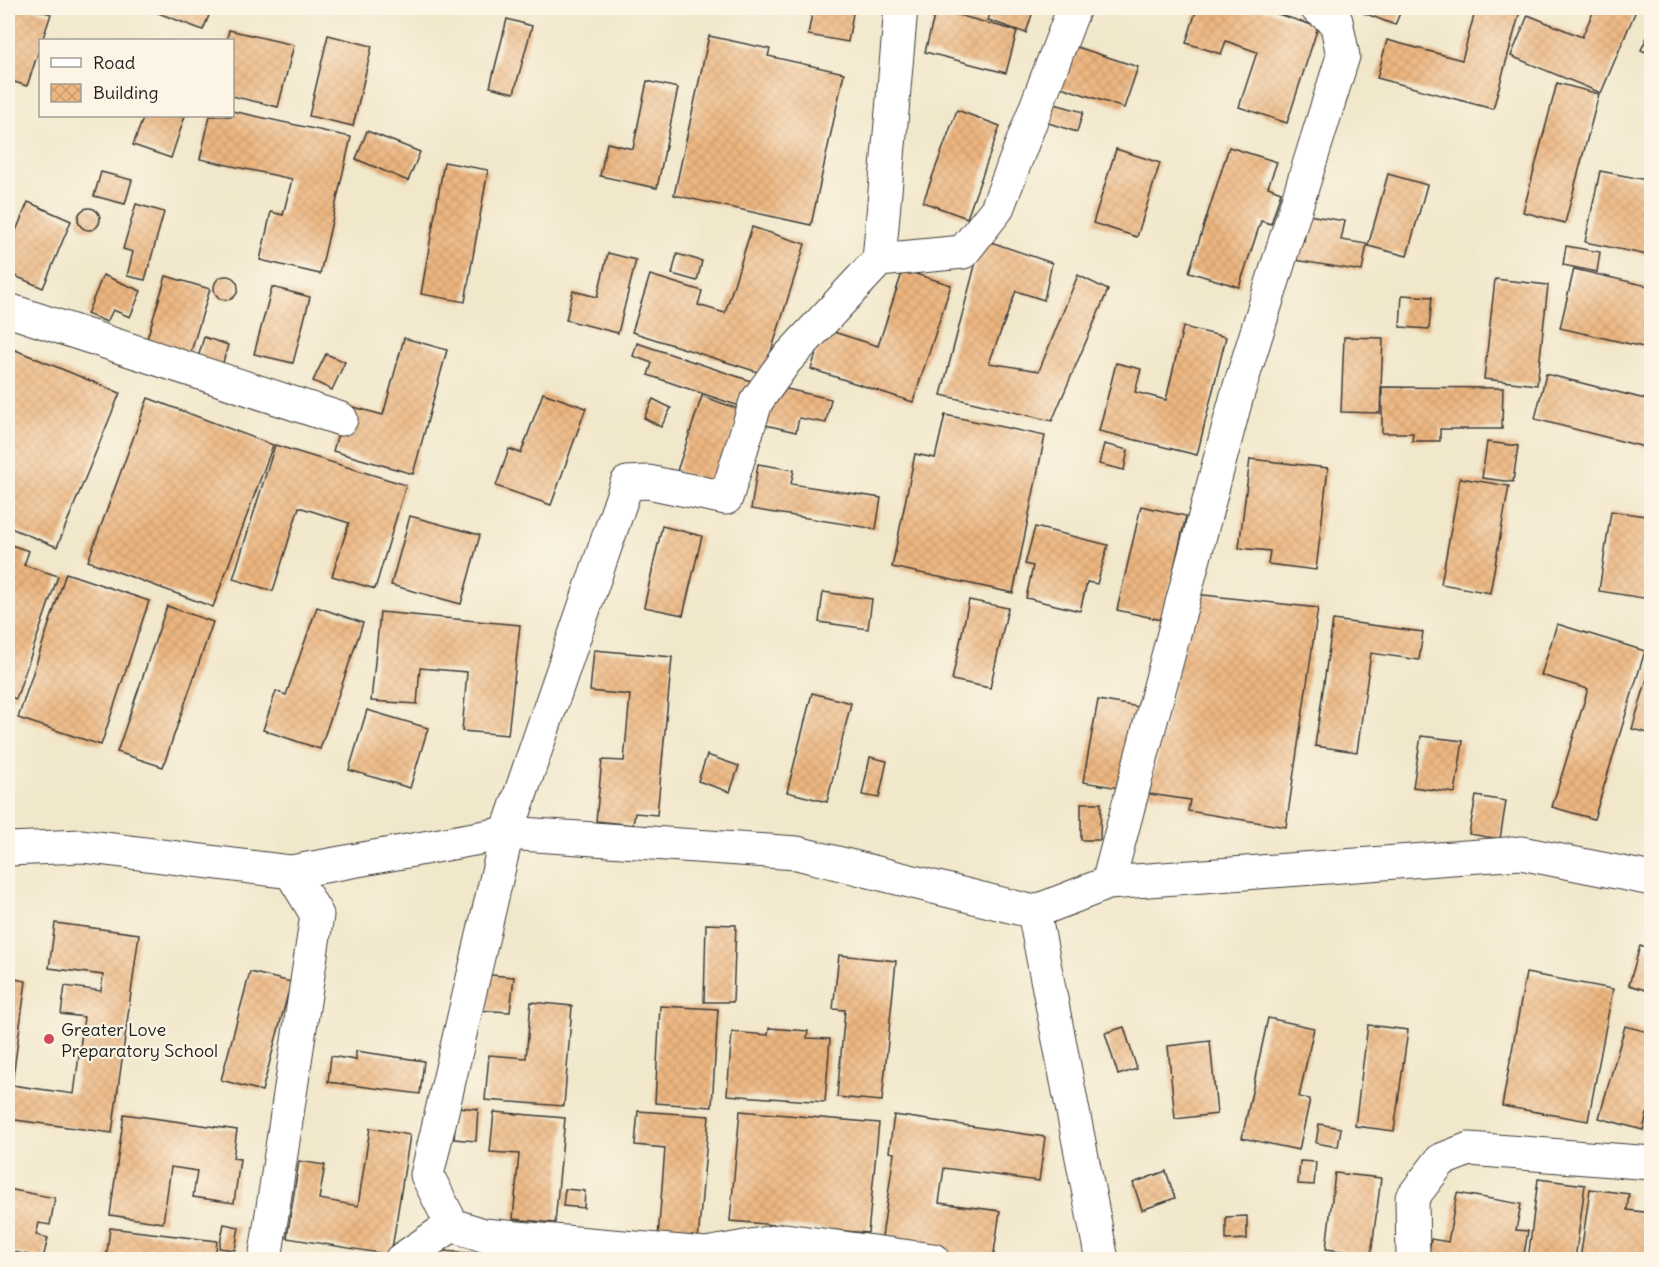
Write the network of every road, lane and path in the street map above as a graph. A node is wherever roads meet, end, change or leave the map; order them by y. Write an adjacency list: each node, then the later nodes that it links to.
1 (901, 8): 4 (street)
2 (1074, 8): 4 (street)
3 (1317, 8): 11 (street)
4 (879, 260): 7 (street)
5 (8, 310): 6 (street)
6 (341, 419)
7 (507, 833): 9 (street); 12 (street); 14 (street)
8 (8, 849): 9 (street)
9 (291, 872): 15 (street)
10 (1652, 879): 11 (street)
11 (1108, 884): 12 (street)
12 (1034, 912): 18 (street)
13 (1652, 1163): 19 (street)
14 (452, 1225): 16 (street); 17 (street)
15 (265, 1260)
16 (401, 1260)
17 (933, 1260)
18 (1102, 1260)
19 (1413, 1260)

